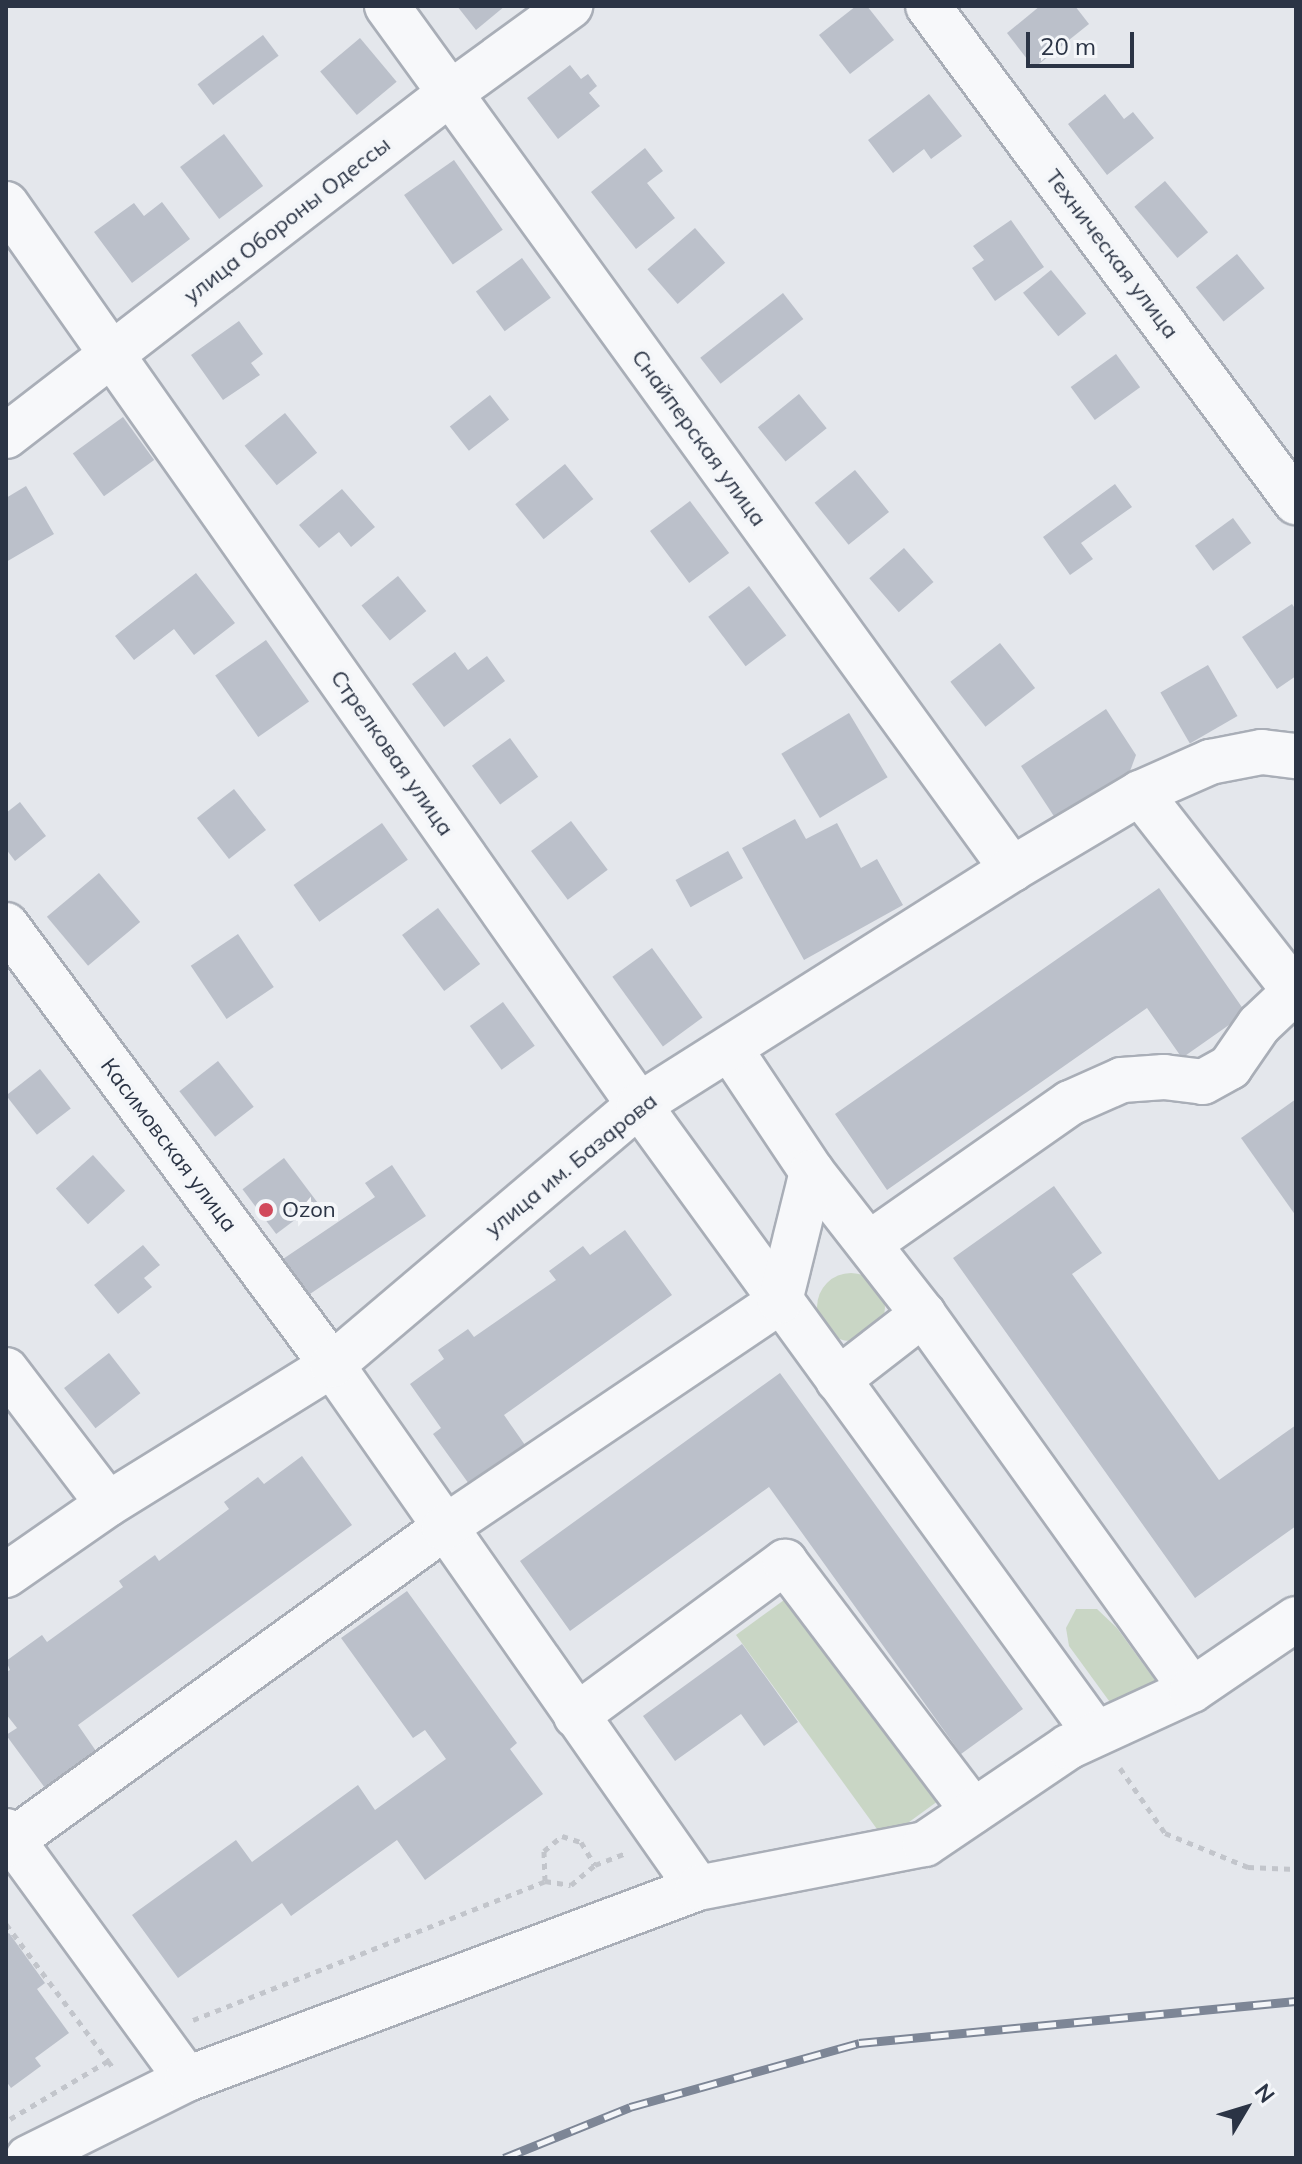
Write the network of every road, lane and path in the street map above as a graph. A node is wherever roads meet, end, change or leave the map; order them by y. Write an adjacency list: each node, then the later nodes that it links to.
1 (387, 6): 4 (street, Снайперская улица)
2 (570, 6): 4 (street, улица Обороны Одессы)
3 (928, 6): 8 (street, Техническая улица)
4 (449, 94): 6 (street, улица Обороны Одессы); 11 (street, Снайперская улица)
5 (6, 204): 6 (street, Стрелковая улица)
6 (114, 355): 7 (street, улица Обороны Одессы); 15 (street, Стрелковая улица)
7 (6, 436)
8 (1296, 502)
9 (1296, 756): 10 (street, улица им. Базарова)
10 (1140, 793): 11 (street, улица им. Базарова); 13 (street)
11 (1012, 869): 14 (street, улица им. Базарова)
12 (6, 925): 20 (street, Касимовская улица)
13 (1296, 991): 17 (street)
14 (730, 1049): 15 (street, улица им. Базарова); 16 (street)
15 (639, 1105): 18 (street, Стрелковая улица); 20 (street, улица им. Базарова)
16 (812, 1172): 17 (street); 18 (street)
17 (870, 1243): 19 (street)
18 (780, 1301): 22 (street, Стрелковая улица); 24 (street)
19 (923, 1314): 22 (street); 27 (street)
20 (332, 1365): 23 (street, улица им. Базарова); 24 (street, Касимовская улица)
21 (6, 1370): 23 (street)
22 (838, 1380): 29 (street, Стрелковая улица)
23 (108, 1504): 25 (street, улица им. Базарова)
24 (444, 1528): 28 (street, Касимовская улица); 31 (street)
25 (6, 1575)
26 (1296, 1619): 27 (street)
27 (1192, 1690): 29 (street)
28 (576, 1716): 30 (street); 32 (street, Касимовская улица)
29 (1096, 1734): 30 (street); 34 (path)
30 (973, 1811): 36 (street)
31 (8, 1839): 38 (street)
32 (663, 1839): 33 (path); 36 (street, Касимовская улица)
33 (595, 1865): 35 (path); 35 (path)
34 (1296, 1869)
35 (545, 1881): 38 (path)
36 (698, 1888): 40 (street)
37 (6, 1924): 39 (path)
38 (155, 2036): 40 (street)
39 (108, 2061)
40 (187, 2079): 41 (street)
41 (28, 2158)

